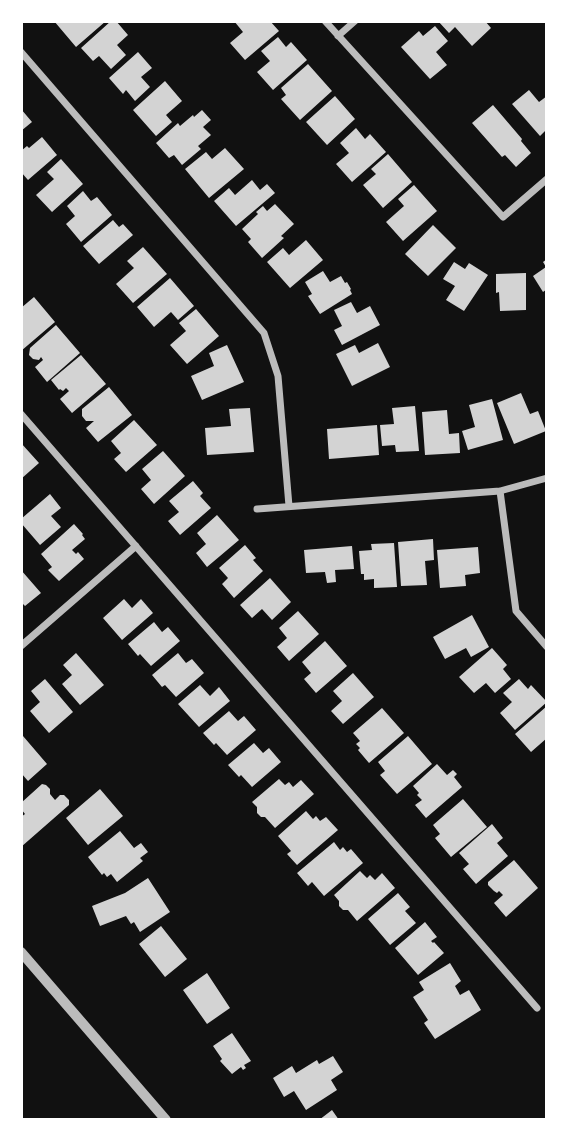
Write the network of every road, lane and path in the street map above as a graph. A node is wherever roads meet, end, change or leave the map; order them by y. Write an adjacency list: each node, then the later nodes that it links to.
1 (325, 21): 3 (street)
2 (355, 21): 3 (street)
3 (338, 36): 5 (street)
4 (21, 52): 9 (street)
5 (547, 179)
6 (21, 414): 11 (street)
7 (547, 478): 8 (street)
8 (500, 491): 9 (street); 13 (street)
9 (289, 506): 10 (street)
10 (257, 509)
11 (136, 546): 12 (street); 15 (street)
12 (21, 646)
13 (547, 647)
14 (21, 952): 16 (street)
15 (537, 1008)
16 (166, 1120)

